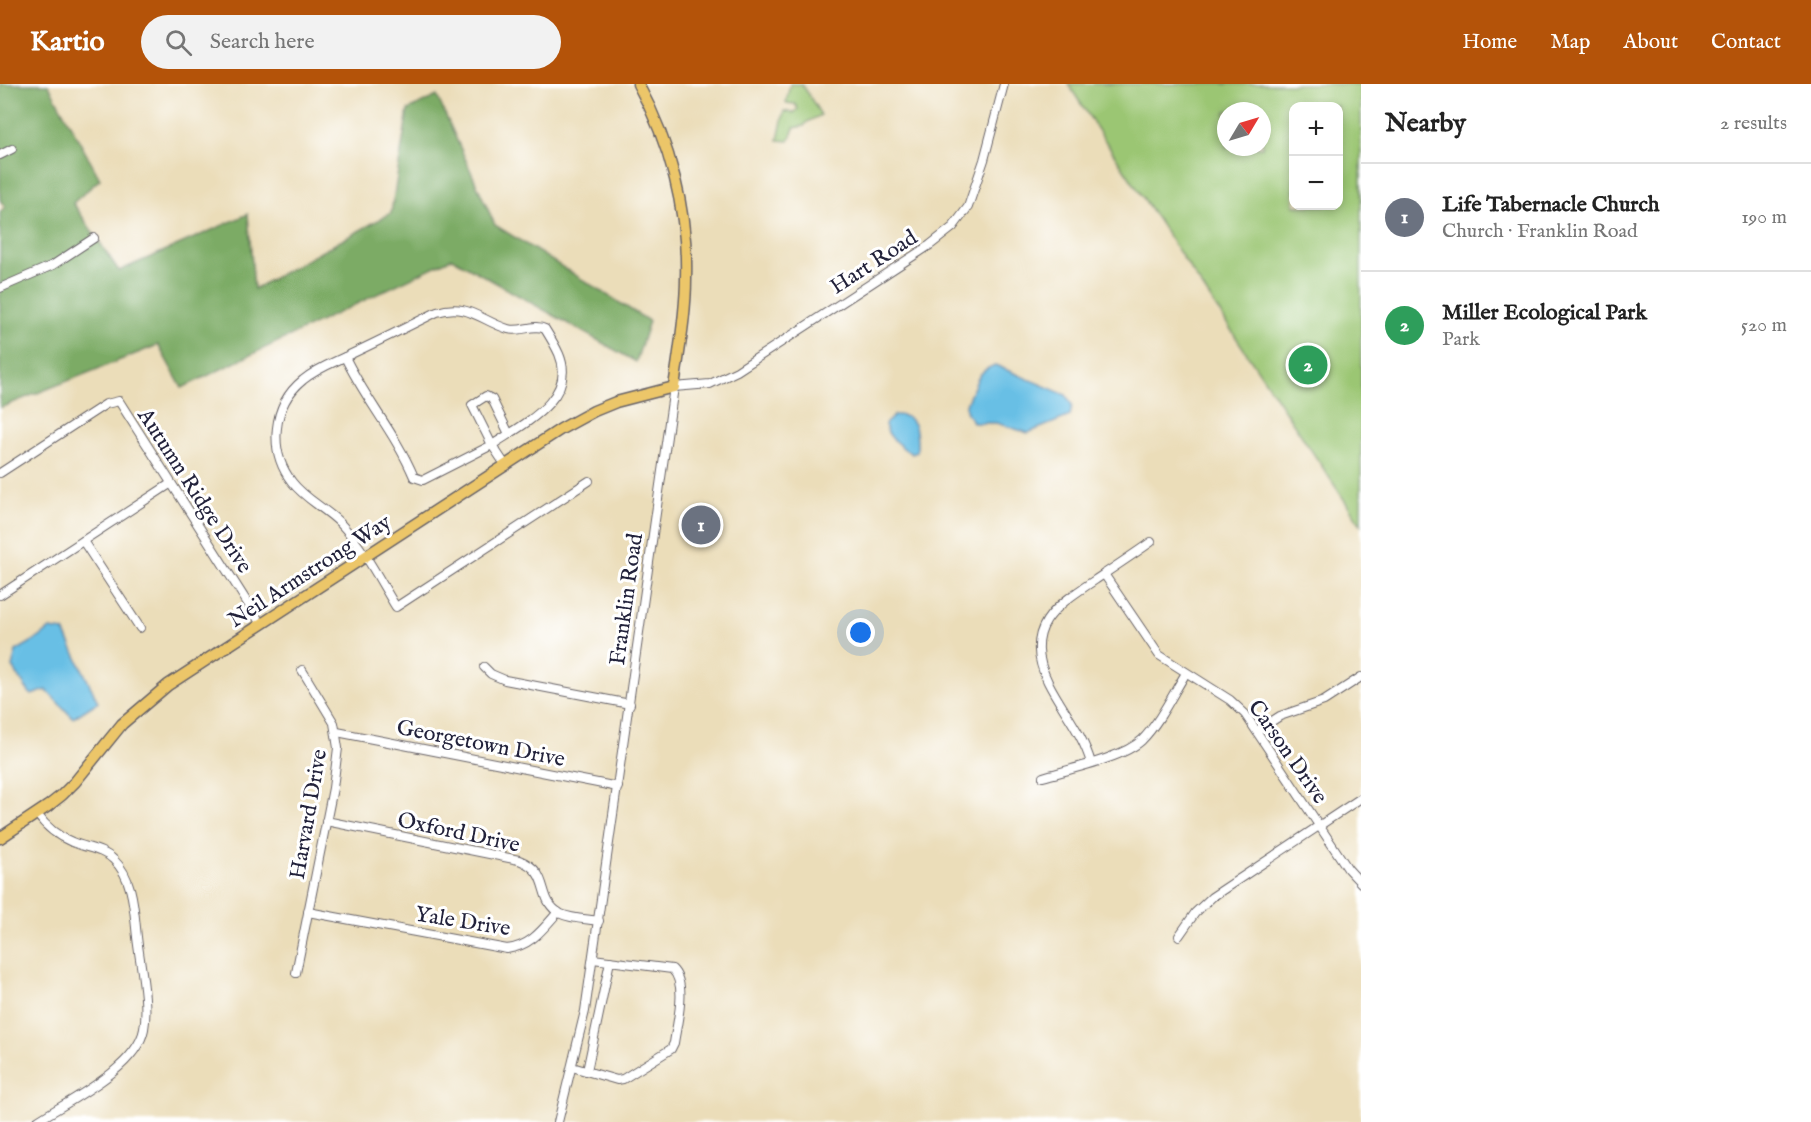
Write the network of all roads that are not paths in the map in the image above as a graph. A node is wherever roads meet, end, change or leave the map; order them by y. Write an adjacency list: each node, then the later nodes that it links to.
1 (638, 84): 8 (main road, Franklin Road)
2 (1004, 84): 8 (street, Hart Road)
3 (12, 150): 4 (street)
4 (0, 155)
5 (94, 238): 6 (street)
6 (0, 288)
7 (345, 357): 9 (street); 10 (street); 17 (street)
8 (674, 387): 11 (main road, Neil Armstrong Way); 26 (street, Franklin Road)
9 (509, 434): 10 (street); 10 (street)
10 (492, 445): 11 (street)
11 (506, 466): 17 (main road, Neil Armstrong Way)
12 (0, 473): 14 (street, Autumn Ridge Drive)
13 (589, 480): 17 (street)
14 (170, 484): 15 (street); 20 (street, Autumn Ridge Drive)
15 (83, 541): 19 (street); 21 (street)
16 (1151, 542): 18 (street)
17 (364, 557): 20 (main road, Neil Armstrong Way)
18 (1104, 574): 24 (street, Carson Drive); 29 (street)
19 (0, 595)
20 (261, 624): 33 (main road, Neil Armstrong Way)
21 (140, 628)
22 (484, 667): 26 (street)
23 (302, 670): 28 (street, Harvard Drive)
24 (1186, 673): 27 (street, Carson Drive); 29 (street)
25 (1361, 677): 27 (street)
26 (630, 704): 31 (street, Franklin Road)
27 (1257, 731): 35 (street, Carson Drive)
28 (337, 732): 31 (street, Georgetown Drive); 34 (street, Harvard Drive)
29 (1091, 763): 30 (street)
30 (1043, 777)
31 (618, 787): 40 (street, Franklin Road)
32 (1361, 798): 35 (street)
33 (37, 814): 36 (main road, Neil Armstrong Way); 47 (street)
34 (326, 820): 38 (street, Harvard Drive); 39 (street, Oxford Drive)
35 (1320, 826): 37 (street, Carson Drive); 41 (street)
36 (0, 838)
37 (1361, 883)
38 (308, 912): 39 (street, Yale Drive); 44 (street, Harvard Drive)
39 (558, 912): 40 (street)
40 (598, 921): 42 (street, Franklin Road)
41 (1179, 936)
42 (593, 959): 43 (street); 45 (street, Franklin Road)
43 (610, 961): 46 (street); 46 (street)
44 (296, 973)
45 (572, 1067): 46 (street); 48 (street, Franklin Road)
46 (587, 1071)
47 (36, 1122)
48 (558, 1122)

